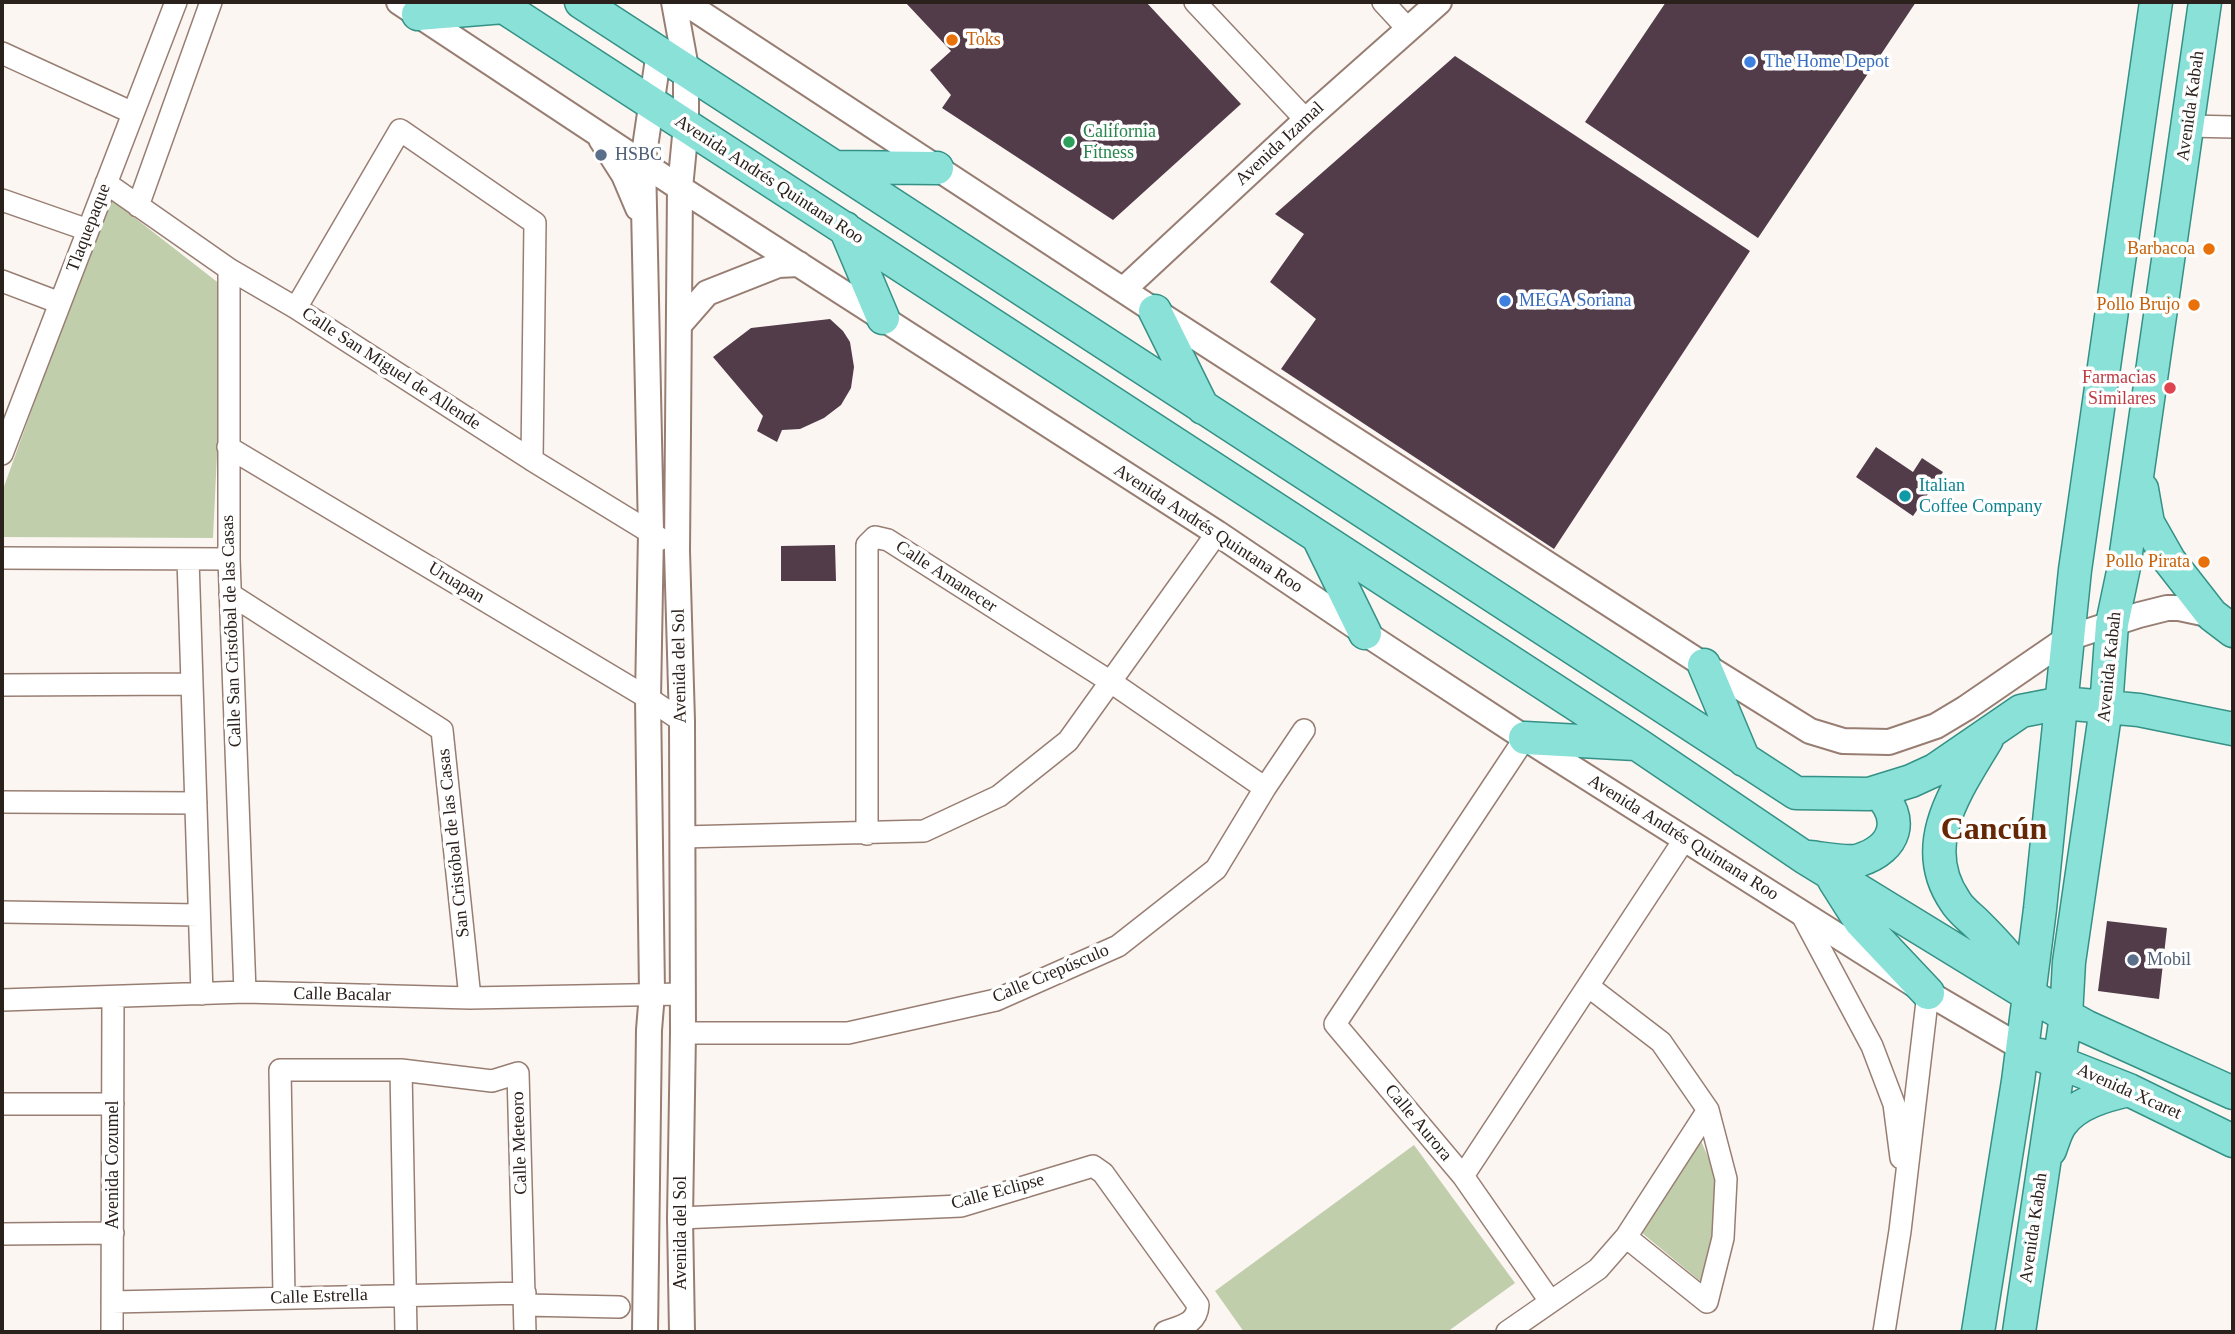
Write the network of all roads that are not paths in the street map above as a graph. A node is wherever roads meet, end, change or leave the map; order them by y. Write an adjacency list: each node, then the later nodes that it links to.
1 (175, 2): 18 (street, Tlaquepaque)
2 (211, 2): 30 (street)
3 (581, 2): 14 (main road)
4 (674, 2): 16 (street, Avenida del Sol)
5 (684, 2): 26 (street)
6 (1195, 2): 19 (street)
7 (1383, 2): 13 (street)
8 (1439, 2): 13 (street, Avenida Izamal)
9 (2156, 2): 60 (main road)
10 (2206, 2): 21 (main road, Avenida Kabah)
11 (500, 4): 12 (main road); 17 (main road, Avenida Andrés Quintana Roo)
12 (408, 8): 23 (street, Avenida Andrés Quintana Roo)
13 (1408, 29): 19 (street, Avenida Izamal)
14 (659, 52): 16 (main road); 17 (street, Avenida del Sol)
15 (2, 53): 18 (street)
16 (686, 68): 20 (street, Avenida del Sol); 25 (main road)
17 (651, 104): 20 (main road, Avenida Andrés Quintana Roo); 24 (street, Avenida del Sol)
18 (134, 113): 27 (street, Tlaquepaque)
19 (1306, 120): 37 (street, Avenida Izamal)
20 (686, 126): 28 (street, Avenida del Sol); 32 (main road, Avenida Andrés Quintana Roo)
21 (2188, 126): 22 (street); 48 (main road, Avenida Kabah)
22 (2233, 127)
23 (594, 130): 24 (street, Avenida Andrés Quintana Roo); 31 (street)
24 (643, 161): 28 (street, Avenida Andrés Quintana Roo); 31 (street, Avenida del Sol)
25 (833, 167): 26 (main road); 43 (main road)
26 (937, 168): 37 (street)
27 (106, 183): 30 (street, Calle San Miguel de Allende); 33 (street, Tlaquepaque)
28 (680, 188): 34 (street, Avenida Andrés Quintana Roo); 42 (street, Avenida del Sol)
29 (2, 200): 33 (street)
30 (138, 206): 35 (street, Calle San Miguel de Allende)
31 (643, 220): 49 (street, Avenida del Sol)
32 (845, 228): 41 (main road); 51 (main road, Avenida Andrés Quintana Roo)
33 (88, 230): 38 (street, Tlaquepaque)
34 (799, 264): 41 (street, Avenida Andrés Quintana Roo); 42 (street)
35 (229, 269): 39 (street, Calle San Miguel de Allende); 45 (street, Calle San Cristóbal de las Casas)
36 (2, 281): 38 (street)
37 (1123, 290): 40 (street)
38 (60, 303): 44 (street, Tlaquepaque)
39 (296, 308): 47 (street, Calle San Miguel de Allende); 47 (street)
40 (1155, 311): 43 (main road); 61 (street)
41 (883, 318): 50 (street, Avenida Andrés Quintana Roo)
42 (679, 325): 52 (street, Avenida del Sol)
43 (1204, 409): 74 (main road)
44 (8, 417): 46 (street, Tlaquepaque)
45 (228, 447): 55 (street, Calle San Cristóbal de las Casas); 65 (street, Uruapan)
46 (2, 454)
47 (532, 460): 49 (street, Calle San Miguel de Allende)
48 (2138, 469): 57 (main road); 58 (main road, Avenida Kabah)
49 (651, 532): 52 (street, Calle San Miguel de Allende); 65 (street, Avenida del Sol)
50 (1217, 533): 59 (street, Avenida Andrés Quintana Roo); 62 (street)
51 (1317, 536): 59 (main road); 73 (main road, Avenida Andrés Quintana Roo)
52 (677, 551): 68 (street, Avenida del Sol)
53 (2, 558): 54 (street)
54 (188, 559): 55 (street); 63 (street)
55 (229, 559): 56 (street, Calle San Cristóbal de las Casas)
56 (230, 594): 87 (street, Calle San Cristóbal de las Casas); 94 (street, San Cristóbal de las Casas)
57 (2223, 623): 58 (street)
58 (2112, 624): 60 (street); 67 (main road, Avenida Kabah)
59 (1365, 633): 72 (street, Avenida Andrés Quintana Roo)
60 (2068, 638): 61 (street); 66 (main road)
61 (1704, 665): 74 (main road)
62 (1111, 682): 75 (street, Calle Amanecer); 79 (street); 79 (street, Calle Amanecer)
63 (192, 684): 64 (street); 78 (street)
64 (2, 685)
65 (648, 698): 68 (street, Uruapan); 88 (street, Avenida del Sol)
66 (2062, 703): 67 (main road); 71 (main road); 92 (main road)
67 (2106, 708): 69 (main road); 96 (main road, Avenida Kabah)
68 (681, 721): 80 (street, Avenida del Sol)
69 (2233, 729)
70 (1304, 730): 75 (street, Calle Crepúsculo)
71 (1992, 732): 76 (main road); 92 (main road)
72 (1525, 738): 73 (main road); 81 (street, Avenida Andrés Quintana Roo); 108 (street, Calle Aurora)
73 (1637, 744): 82 (main road, Avenida Andrés Quintana Roo)
74 (1744, 760): 76 (main road)
75 (1265, 788): 97 (street, Calle Crepúsculo)
76 (1878, 792): 82 (main road)
77 (2, 802): 78 (street)
78 (196, 803): 85 (street)
79 (867, 834): 80 (street)
80 (682, 837): 89 (street, Avenida del Sol)
81 (1684, 839): 84 (street, Avenida Andrés Quintana Roo); 86 (street, Calle Aurora)
82 (1817, 865): 90 (main road); 92 (main road, Avenida Andrés Quintana Roo)
83 (2, 912): 85 (street)
84 (1801, 913): 90 (street, Avenida Andrés Quintana Roo); 110 (street)
85 (200, 915): 91 (street)
86 (1588, 986): 105 (street); 108 (street, Calle Aurora)
87 (245, 992): 91 (street, Calle Bacalar); 94 (street, Calle Bacalar)
88 (652, 993): 89 (street, Calle Bacalar); 94 (street, Calle Bacalar); 114 (street, Avenida del Sol)
89 (682, 993): 97 (street, Avenida del Sol)
90 (1928, 993): 98 (street, Avenida Andrés Quintana Roo); 110 (street)
91 (202, 994): 93 (street, Calle Bacalar)
92 (2029, 995): 96 (main road, Avenida Andrés Quintana Roo); 98 (main road)
93 (113, 998): 95 (street, Calle Bacalar); 104 (street, Avenida Cozumel)
94 (470, 998)
95 (2, 1000)
96 (2066, 1016): 99 (main road, Avenida Kabah); 102 (main road)
97 (683, 1033): 109 (street, Avenida del Sol)
98 (2022, 1048): 99 (main road, Avenida Xcaret); 130 (main road)
99 (2059, 1062): 101 (main road, Avenida Xcaret); 107 (main road, Avenida Kabah)
100 (401, 1070): 115 (street); 117 (street, Calle Meteoro); 118 (street, Calle Meteoro)
101 (2129, 1090): 106 (main road, Avenida Xcaret); 107 (main road)
102 (2233, 1093)
103 (2, 1104): 104 (street)
104 (113, 1104): 111 (street, Avenida Cozumel)
105 (1707, 1110): 113 (street); 113 (street)
106 (2233, 1141)
107 (2042, 1167): 131 (main road, Avenida Kabah)
108 (1463, 1176): 119 (street)
109 (680, 1218): 116 (street, Avenida del Sol); 127 (street, Calle Eclipse)
110 (1900, 1231): 129 (street)
111 (113, 1233): 112 (street); 120 (street, Avenida Cozumel)
112 (2, 1234)
113 (1626, 1237): 119 (street)
114 (645, 1293): 116 (street); 125 (street, Avenida del Sol)
115 (406, 1294): 117 (street, Calle Estrella); 118 (street, Calle Estrella); 123 (street)
116 (681, 1294): 126 (street, Avenida del Sol)
117 (285, 1297): 120 (street, Calle Estrella)
118 (525, 1299): 121 (street, Calle Estrella); 124 (street, Calle Meteoro)
119 (1550, 1301): 128 (street)
120 (112, 1302): 122 (street, Avenida Cozumel)
121 (619, 1307)
122 (112, 1332)
123 (407, 1332)
124 (525, 1332)
125 (645, 1332)
126 (682, 1332)
127 (1166, 1332)
128 (1507, 1332)
129 (1884, 1332)
130 (1978, 1332)
131 (2019, 1332)

